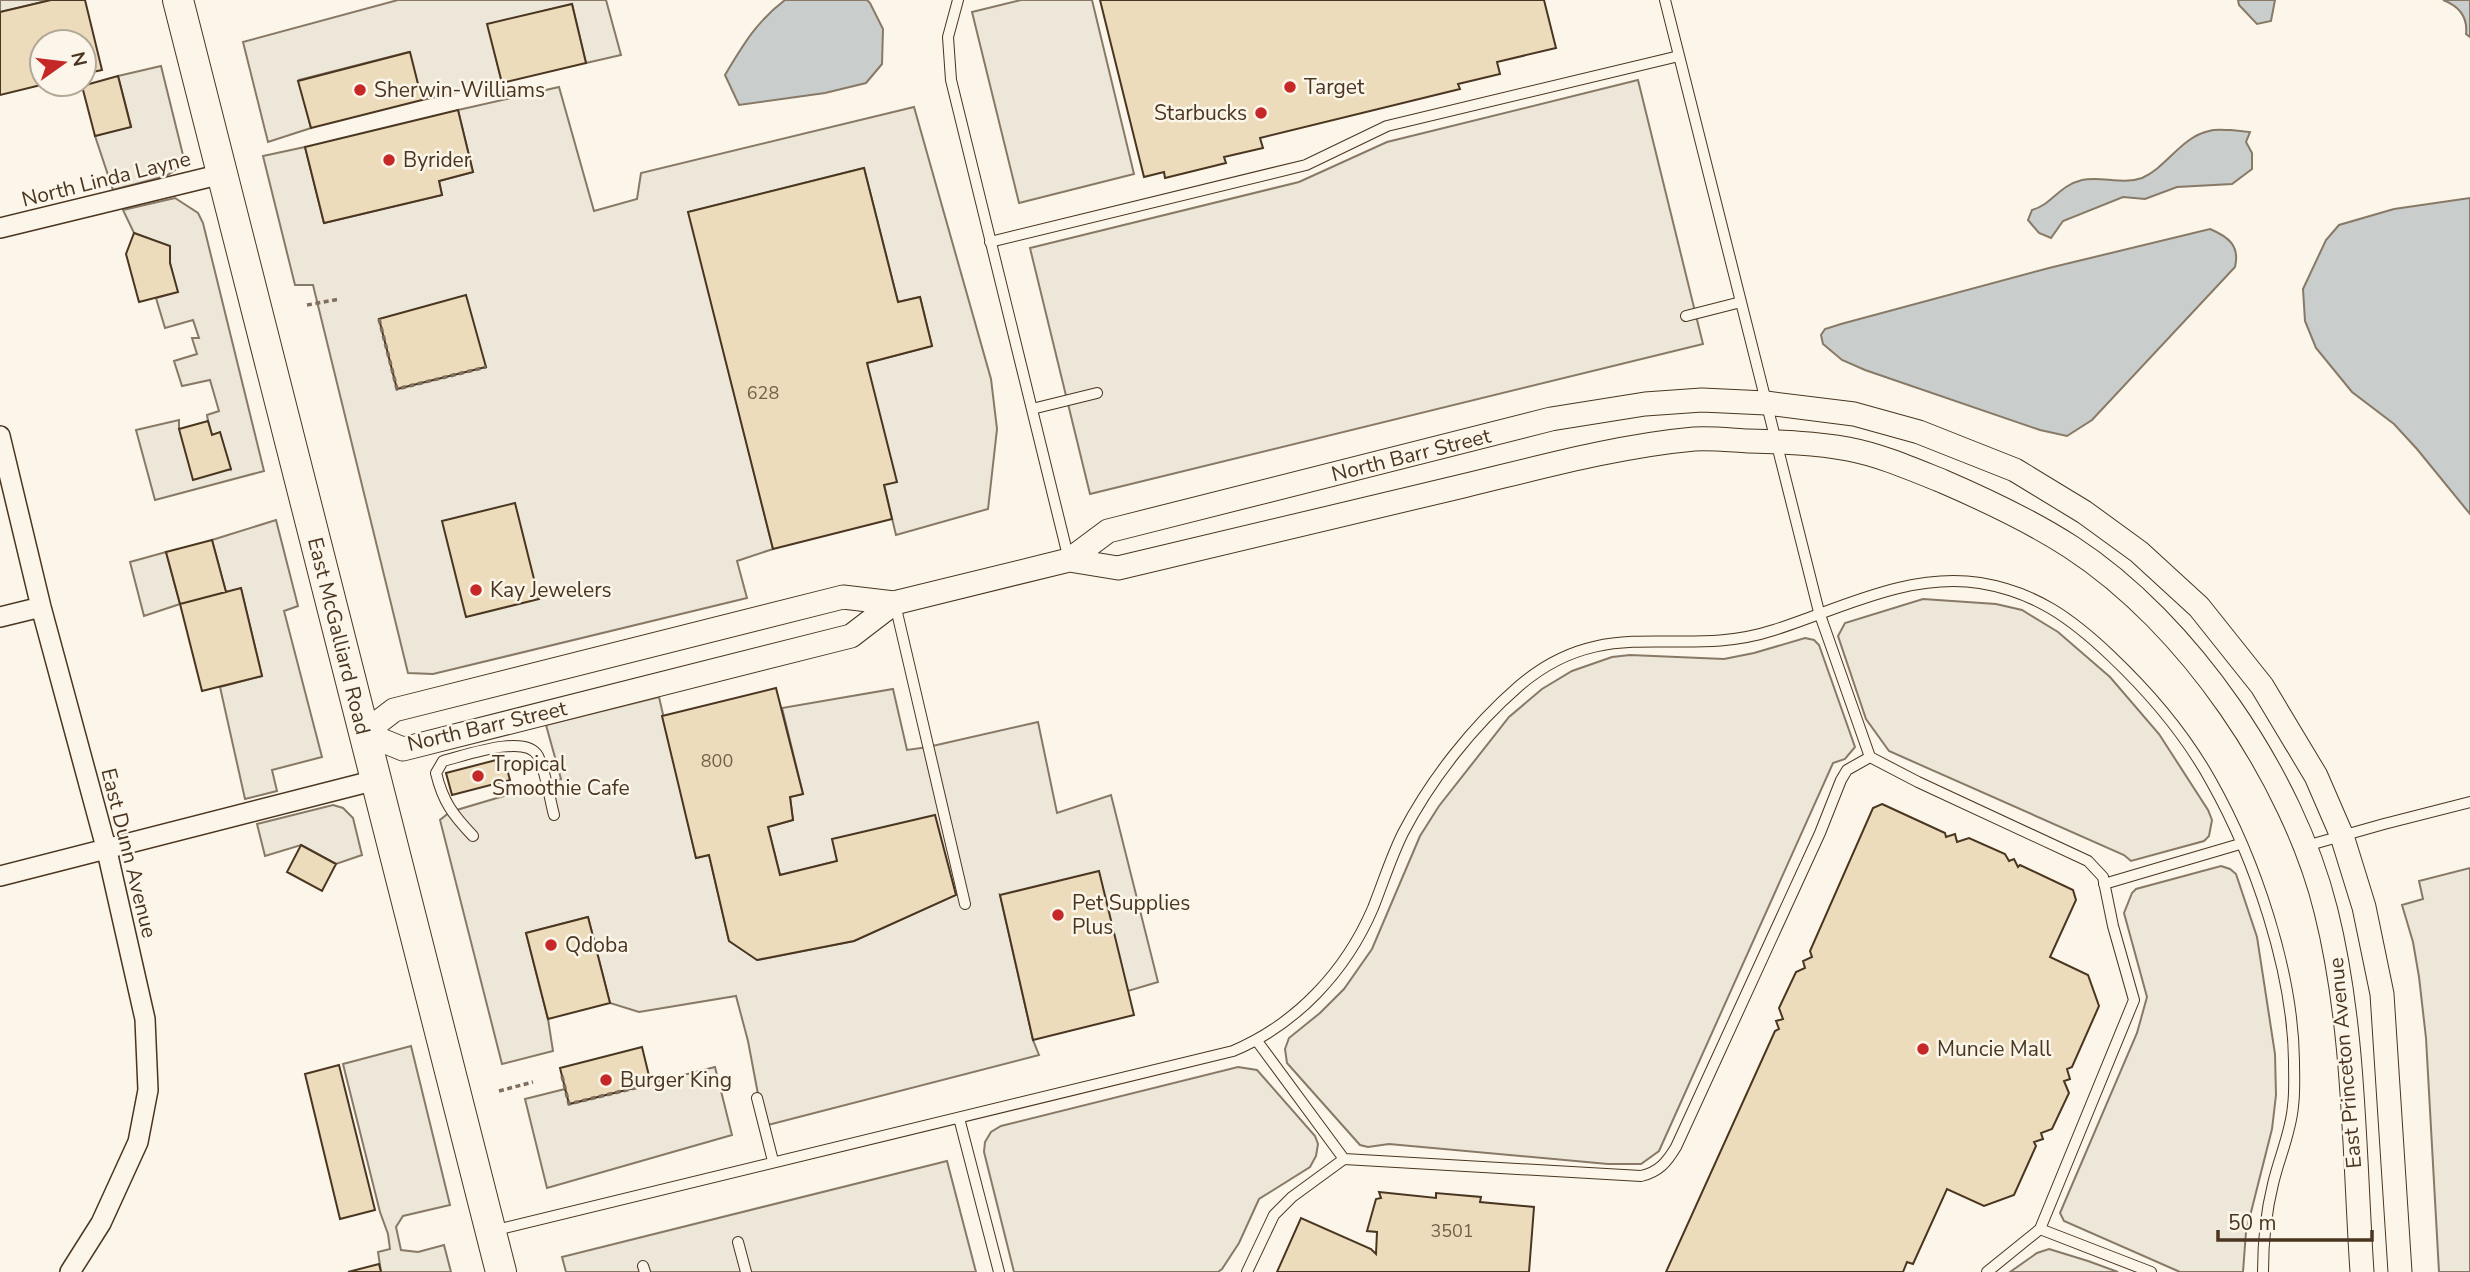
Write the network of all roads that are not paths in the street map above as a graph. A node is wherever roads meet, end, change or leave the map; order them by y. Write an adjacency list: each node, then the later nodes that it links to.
1 (178, 0): 5 (main road, East McGalliard Road)
2 (958, 0): 7 (lane)
3 (1665, 0): 4 (lane)
4 (1679, 56): 7 (lane); 8 (lane)
5 (222, 174): 6 (street, North Linda Layne); 20 (main road, East McGalliard Road)
6 (0, 228)
7 (990, 242): 12 (lane)
8 (1741, 302): 9 (lane); 11 (lane)
9 (1686, 316)
10 (1097, 393): 12 (lane)
11 (1766, 403): 14 (lane); 15 (street, North Barr Street); 26 (street, East Princeton Avenue)
12 (1032, 409): 15 (lane)
13 (0, 436): 17 (street, East Dunn Avenue)
14 (1776, 441): 15 (street, North Barr Street); 18 (lane); 28 (street, East Princeton Avenue)
15 (1069, 560): 16 (street, North Barr Street)
16 (894, 603): 20 (street, North Barr Street); 20 (street, North Barr Street); 32 (lane)
17 (41, 607): 19 (street); 29 (street, East Dunn Avenue)
18 (1819, 612): 21 (lane); 27 (lane); 33 (lane)
19 (0, 617)
20 (364, 733): 22 (main road, East McGalliard Road)
21 (1870, 757): 31 (lane); 36 (lane)
22 (376, 780): 29 (street); 39 (main road, East McGalliard Road)
23 (2470, 802): 26 (lane)
24 (554, 815): 25 (lane)
25 (473, 836)
26 (2342, 836): 28 (lane); 50 (street, East Princeton Avenue)
27 (2241, 844): 31 (lane); 48 (lane)
28 (2306, 846): 49 (street, East Princeton Avenue)
29 (107, 851): 30 (street); 41 (street, East Dunn Avenue)
30 (0, 876)
31 (2104, 884): 38 (lane)
32 (965, 904)
33 (1257, 1041): 35 (lane); 36 (lane)
34 (757, 1098): 37 (lane)
35 (959, 1118): 37 (lane); 44 (lane)
36 (1344, 1159): 45 (lane)
37 (773, 1161): 39 (lane)
38 (2040, 1229): 46 (lane); 47 (lane)
39 (491, 1231): 42 (main road, East McGalliard Road)
40 (737, 1242): 43 (lane)
41 (71, 1272)
42 (501, 1272)
43 (746, 1272)
44 (999, 1272)
45 (1247, 1272)
46 (1987, 1272)
47 (2151, 1272)
48 (2263, 1272)
49 (2362, 1272)
50 (2400, 1272)

